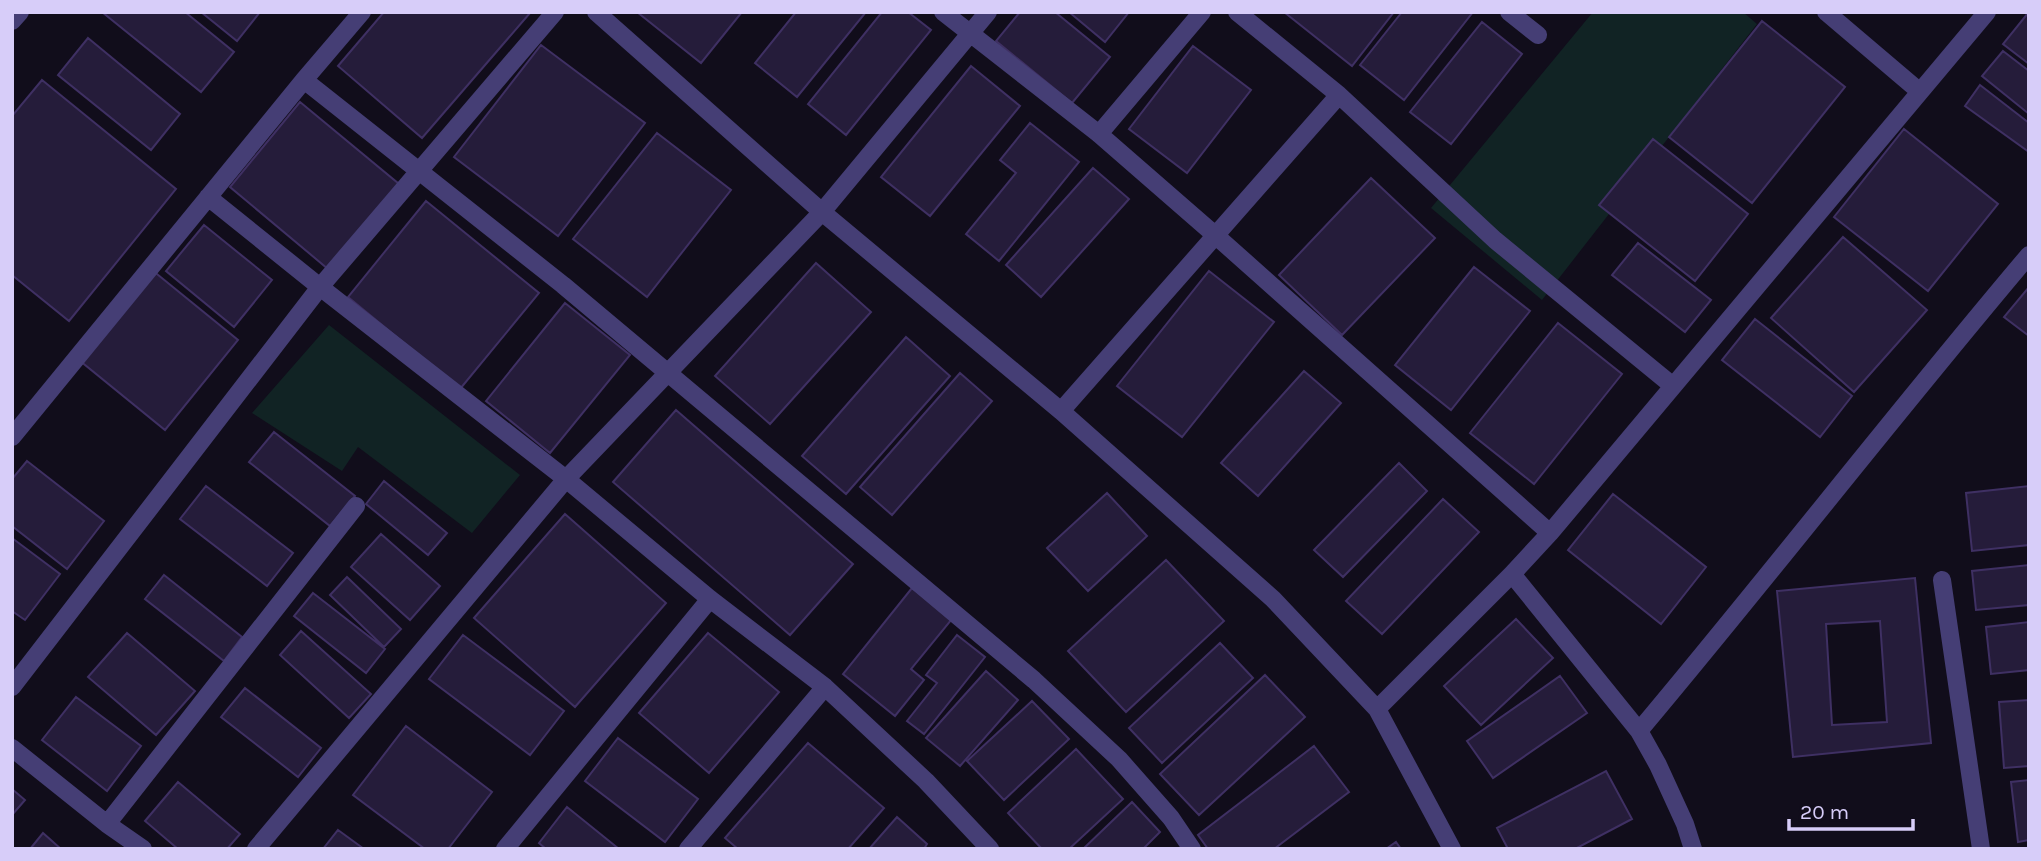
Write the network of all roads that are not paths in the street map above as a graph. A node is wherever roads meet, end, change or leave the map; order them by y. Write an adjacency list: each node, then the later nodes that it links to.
1 (20, 12): 12 (street)
2 (362, 12): 15 (street)
3 (555, 12): 19 (street)
4 (596, 12): 21 (street)
5 (943, 12): 13 (street)
6 (988, 12): 13 (street)
7 (1202, 12): 18 (street)
8 (1237, 12): 17 (street)
9 (1509, 12): 14 (street)
10 (1826, 12): 16 (street)
11 (1987, 12): 16 (street)
12 (12, 21)
13 (969, 34): 18 (street); 21 (street)
14 (1538, 35)
15 (303, 80): 19 (street); 20 (street)
16 (1919, 91): 26 (street)
17 (1339, 95): 22 (street); 26 (street)
18 (1099, 134): 22 (street)
19 (420, 171): 24 (street); 25 (street)
20 (208, 197): 24 (street); 28 (street)
21 (822, 212): 25 (street); 27 (street)
22 (1215, 235): 27 (street); 31 (street)
23 (2029, 255): 38 (street)
24 (320, 287): 29 (street); 35 (street)
25 (667, 374): 29 (street); 46 (street)
26 (1673, 386): 31 (street)
27 (1060, 411): 37 (street)
28 (12, 437)
29 (566, 479): 34 (street); 42 (street)
30 (356, 506): 40 (street)
31 (1550, 533): 32 (street)
32 (1512, 574): 37 (street); 38 (street)
33 (1942, 580): 49 (street)
34 (710, 598): 36 (street); 43 (street)
35 (12, 687)
36 (825, 687): 44 (street); 45 (street)
37 (1377, 709): 47 (street)
38 (1639, 731): 48 (street)
39 (12, 748): 40 (street)
40 (107, 824): 41 (street)
41 (143, 849)
42 (256, 849)
43 (505, 849)
44 (688, 849)
45 (990, 849)
46 (1192, 849)
47 (1452, 849)
48 (1693, 849)
49 (1981, 849)

